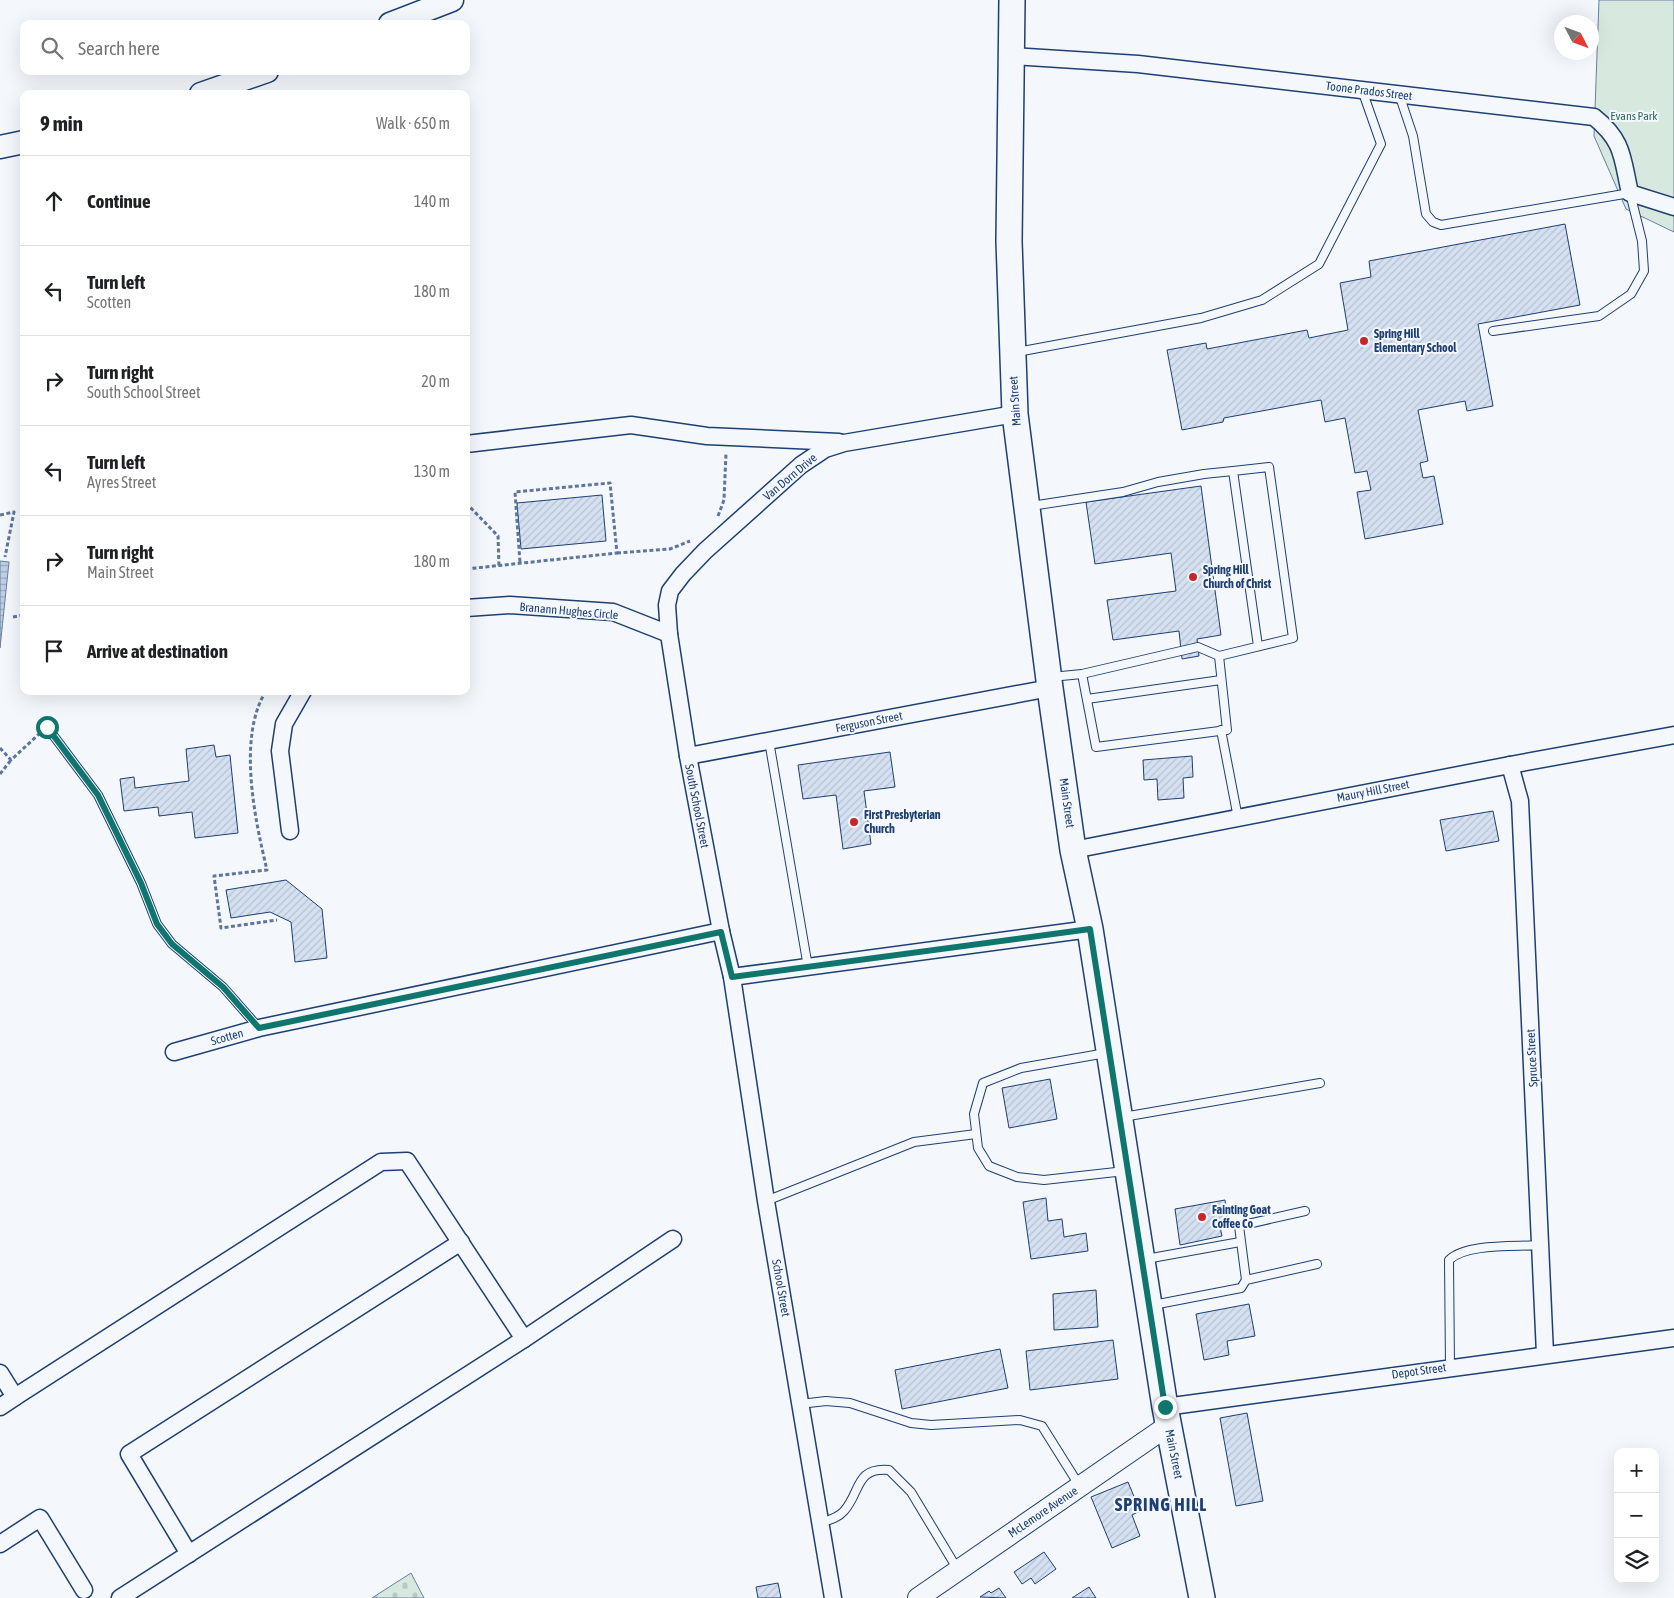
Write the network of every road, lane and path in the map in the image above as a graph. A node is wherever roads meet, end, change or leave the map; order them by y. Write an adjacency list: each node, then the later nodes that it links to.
1 (452, 0): 3 (main road)
2 (1012, 0): 4 (main road, Main Street)
3 (400, 20)
4 (1011, 56): 7 (street, Toone Prados Street); 14 (main road, Main Street)
5 (256, 75): 6 (main road)
6 (212, 90)
7 (1362, 90): 8 (street, Toone Prados Street); 14 (lane)
8 (1399, 94): 11 (street, Toone Prados Street); 11 (lane)
9 (20, 143): 10 (main road)
10 (0, 147)
11 (1630, 193): 12 (street); 13 (lane)
12 (1674, 207)
13 (1493, 331)
14 (1013, 353): 15 (main road, Main Street)
15 (1015, 414): 16 (street, Van Dorn Drive); 21 (main road, Main Street)
16 (844, 443): 17 (street); 33 (street, Van Dorn Drive)
17 (470, 444)
18 (726, 448): 23 (path)
19 (1233, 471): 21 (lane); 34 (lane); 34 (lane)
20 (470, 507): 28 (path)
21 (1027, 507): 38 (main road, Main Street)
22 (0, 515): 26 (path)
23 (716, 521)
24 (698, 537): 25 (path)
25 (617, 553): 27 (path); 27 (path)
26 (5, 557)
27 (520, 563): 28 (path)
28 (499, 566): 29 (path)
29 (470, 569)
30 (470, 608): 33 (street, Branann Hughes Circle)
31 (20, 616): 32 (path)
32 (13, 617)
33 (669, 634): 47 (street, South School Street)
34 (1258, 646): 35 (lane)
35 (1219, 656): 36 (lane); 37 (lane)
36 (1082, 674): 38 (lane); 41 (lane)
37 (1221, 680): 41 (lane); 43 (lane)
38 (1049, 682): 45 (street, Ferguson Street); 53 (main road, Main Street)
39 (264, 695): 54 (path)
40 (301, 695): 52 (street)
41 (1087, 699): 43 (lane)
42 (47, 727): 48 (path); 59 (lane)
43 (1221, 730): 51 (lane)
44 (1674, 735): 49 (street, Maury Hill Street)
45 (769, 741): 47 (street, Ferguson Street); 57 (lane)
46 (0, 748): 48 (path)
47 (688, 756): 56 (street, South School Street)
48 (11, 760): 50 (path)
49 (1510, 765): 51 (street, Maury Hill Street); 71 (street, Spruce Street)
50 (0, 774)
51 (1238, 818): 53 (street, Maury Hill Street)
52 (290, 831)
53 (1073, 850): 55 (main road, Main Street)
54 (277, 920)
55 (1090, 929): 57 (street); 61 (main road, Main Street)
56 (721, 932): 58 (street, South School Street); 59 (street, Scotten)
57 (808, 967): 58 (street)
58 (732, 977): 66 (street, School Street)
59 (259, 1028): 60 (street, Scotten)
60 (174, 1052)
61 (1108, 1052): 63 (main road, Main Street); 64 (lane)
62 (1320, 1083): 63 (lane)
63 (1119, 1118): 65 (main road, Main Street)
64 (976, 1134): 65 (lane); 66 (lane)
65 (1127, 1171): 72 (main road, Main Street)
66 (766, 1201): 82 (street, School Street)
67 (1305, 1211): 70 (lane)
68 (672, 1239): 77 (street)
69 (461, 1242): 77 (street); 81 (street); 88 (street)
70 (1240, 1242): 72 (lane); 74 (lane)
71 (1540, 1245): 78 (street, Spruce Street); 79 (lane)
72 (1142, 1260): 75 (main road, Main Street)
73 (1317, 1264): 74 (lane)
74 (1246, 1280): 75 (lane)
75 (1149, 1306): 84 (main road, Main Street)
76 (1674, 1338): 78 (street, Depot Street)
77 (524, 1339): 88 (street)
78 (1545, 1354): 79 (street, Depot Street)
79 (1450, 1367): 84 (street, Depot Street)
80 (0, 1373): 81 (street)
81 (15, 1397): 83 (street)
82 (800, 1404): 85 (lane); 86 (street, School Street)
83 (0, 1407)
84 (1167, 1416): 85 (street, McLemore Avenue); 94 (main road, Main Street)
85 (1080, 1487): 89 (street, McLemore Avenue)
86 (820, 1523): 89 (lane); 93 (street, School Street)
87 (0, 1544): 90 (street)
88 (189, 1554): 92 (street)
89 (958, 1570): 91 (street, McLemore Avenue)
90 (84, 1590)
91 (923, 1596)
92 (120, 1598)
93 (833, 1598)
94 (1202, 1598)

